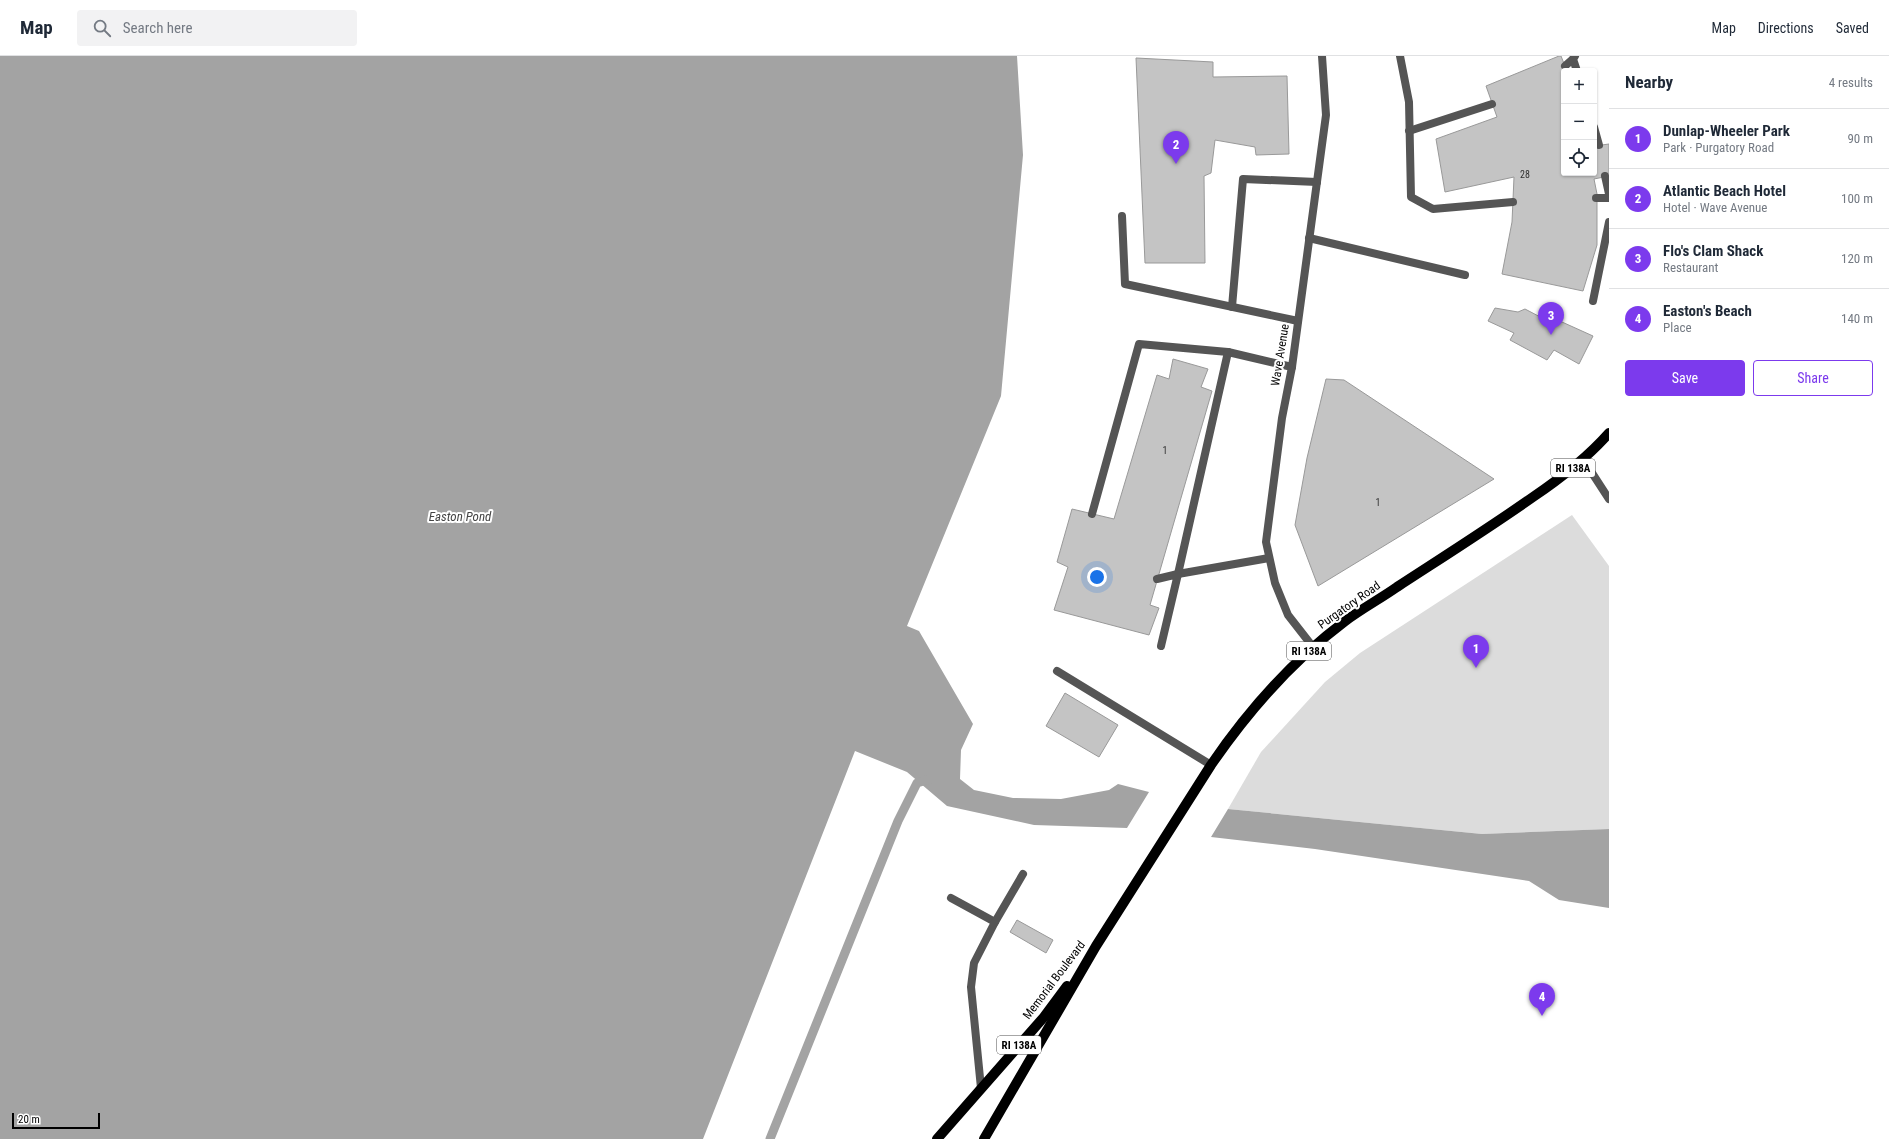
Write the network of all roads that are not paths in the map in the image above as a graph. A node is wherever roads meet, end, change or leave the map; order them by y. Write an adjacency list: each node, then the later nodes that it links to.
1 (1322, 56): 11 (street, Wave Avenue)
2 (1400, 56): 7 (street)
3 (1574, 57): 4 (street); 5 (street)
4 (1565, 66)
5 (1576, 68)
6 (1492, 104): 7 (street)
7 (1409, 131): 15 (street)
8 (1597, 138): 9 (street)
9 (1599, 145)
10 (1605, 176): 12 (street)
11 (1317, 182): 18 (street, Wave Avenue); 21 (street)
12 (1609, 194)
13 (1596, 198): 14 (street)
14 (1609, 198)
15 (1513, 202)
16 (1122, 216): 21 (street)
17 (1609, 222): 20 (street)
18 (1309, 238): 19 (street); 22 (street, Wave Avenue)
19 (1465, 275)
20 (1593, 301)
21 (1232, 307): 22 (street)
22 (1298, 321): 24 (street, Wave Avenue)
23 (1228, 352): 24 (street); 28 (street); 30 (street)
24 (1292, 367): 29 (street, Wave Avenue)
25 (1609, 433): 26 (main road, RI 138A)
26 (1583, 460): 27 (street); 33 (main road, Purgatory Road / RI 138A)
27 (1609, 498)
28 (1092, 514)
29 (1270, 558): 30 (street); 33 (street, Wave Avenue)
30 (1178, 574): 31 (street); 32 (street)
31 (1157, 579)
32 (1161, 646)
33 (1313, 647): 35 (main road, Purgatory Road / RI 138A)
34 (1057, 671): 35 (street)
35 (1211, 765): 36 (main road, Purgatory Road / RI 138A)
36 (1146, 869): 40 (main road, Memorial Boulevard / RI 138A)
37 (1023, 874): 39 (street)
38 (950, 898): 39 (street)
39 (995, 922): 41 (street)
40 (1096, 946): 41 (main road, Memorial Boulevard / RI 138A); 43 (main road, Memorial Boulevard / RI 138A)
41 (981, 1088): 42 (main road, Memorial Boulevard / RI 138A)
42 (937, 1139)
43 (984, 1139)

